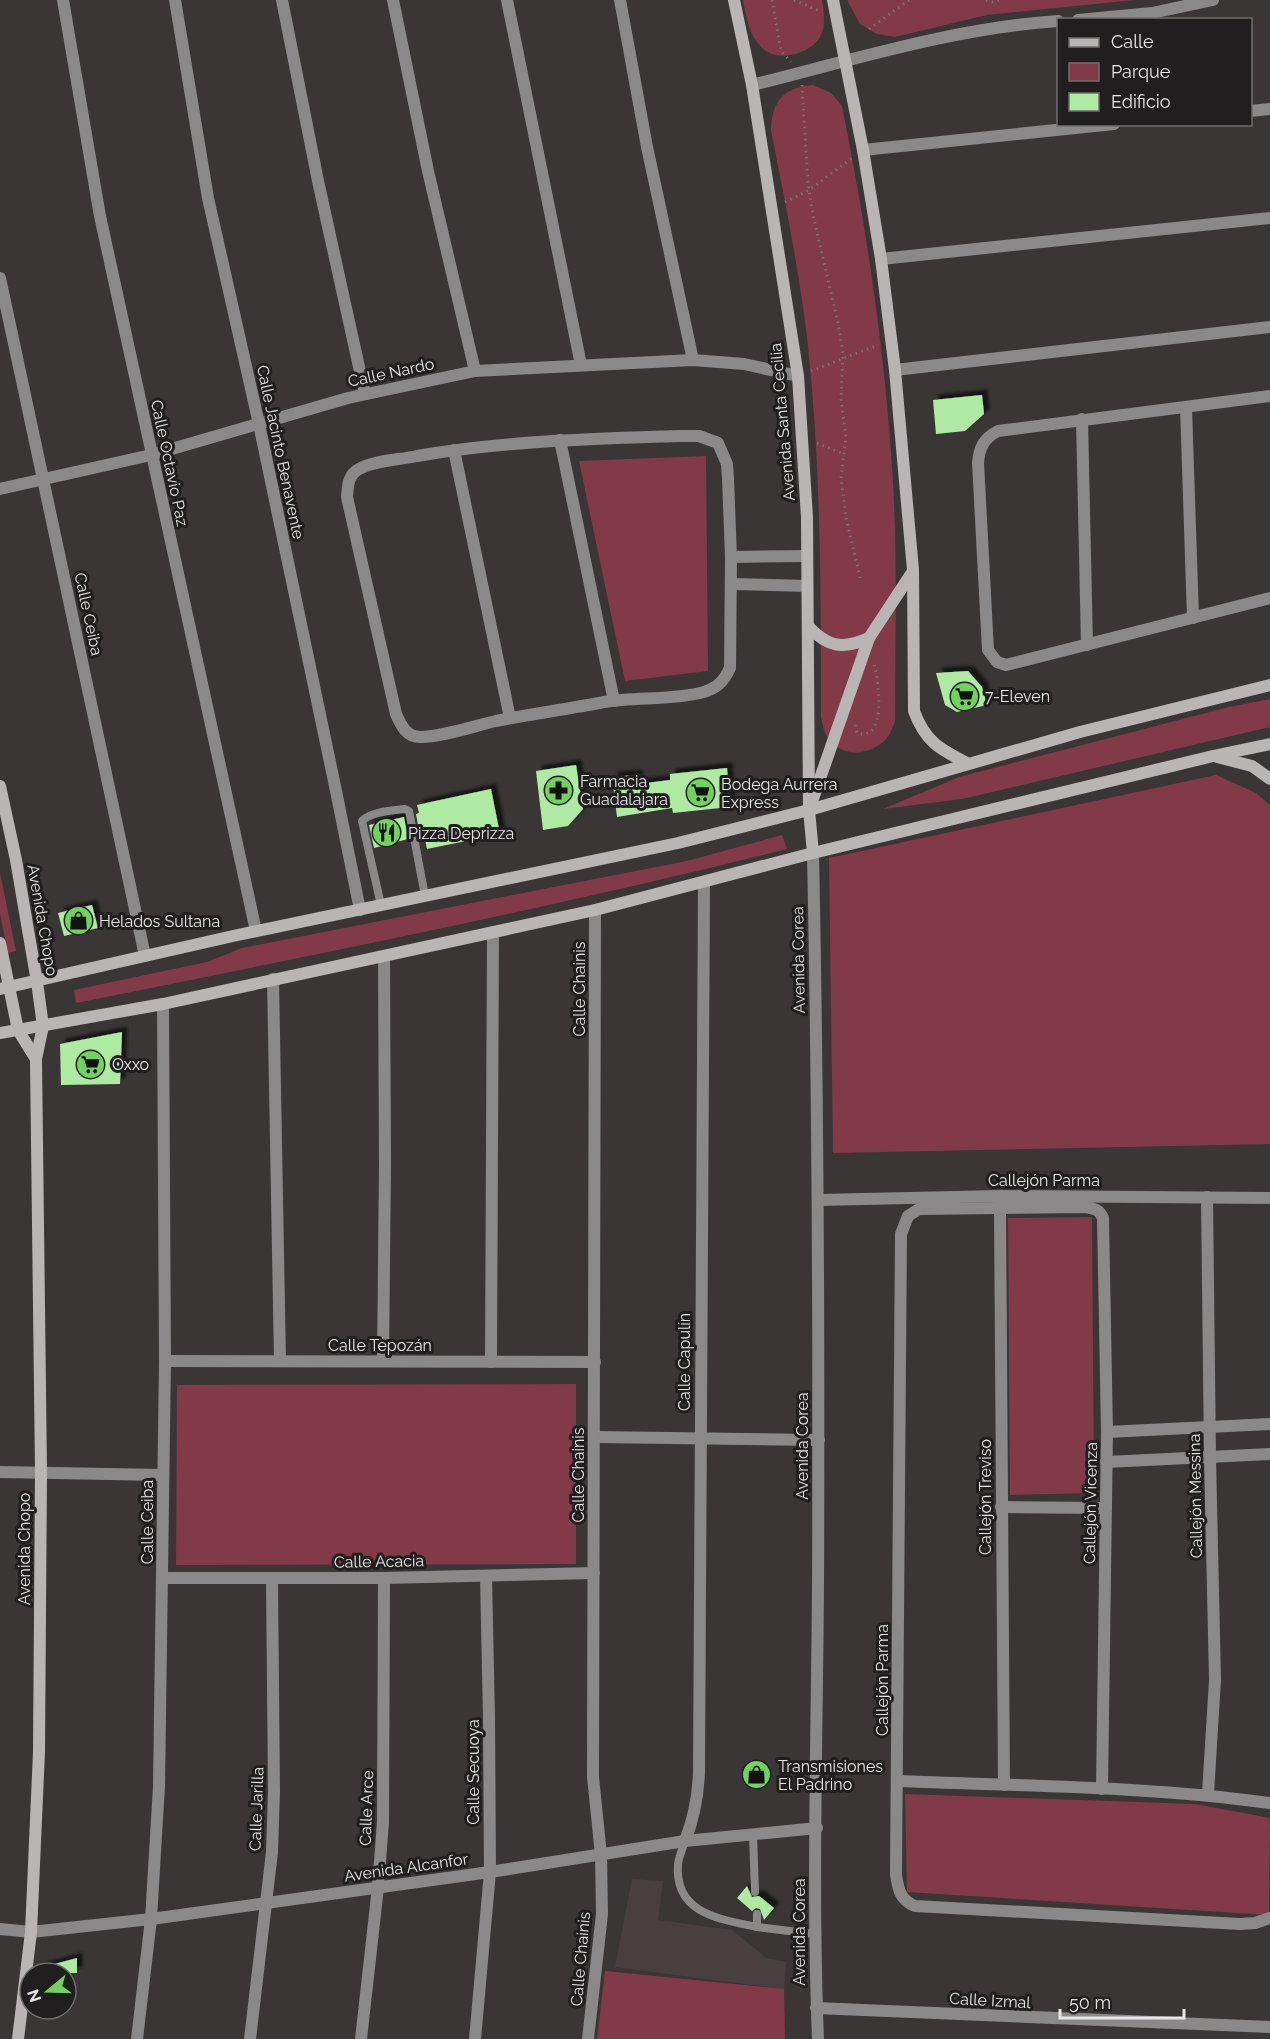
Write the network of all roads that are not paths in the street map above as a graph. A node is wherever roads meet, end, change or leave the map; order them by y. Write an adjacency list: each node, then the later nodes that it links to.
1 (63, 0): 35 (street, Calle Octavio Paz)
2 (175, 0): 32 (street, Calle Jacinto Benavente)
3 (282, 0): 28 (street)
4 (393, 0): 26 (street)
5 (507, 0): 24 (street)
6 (620, 0): 23 (street)
7 (735, 0): 13 (street, Avenida Santa Cecilia)
8 (833, 0): 12 (street)
9 (1213, 0): 10 (street)
10 (1099, 18)
11 (1057, 21): 12 (street)
12 (845, 62): 13 (street); 17 (street)
13 (752, 85): 27 (street, Avenida Santa Cecilia)
14 (1270, 109): 15 (street)
15 (1252, 111)
16 (1095, 126): 17 (street)
17 (863, 150): 19 (street)
18 (1270, 218): 19 (street)
19 (881, 259): 25 (street)
20 (0, 278): 36 (street, Calle Ceiba)
21 (1270, 316): 22 (street)
22 (1270, 327): 25 (street)
23 (693, 360): 24 (street, Calle Nardo); 27 (street, Calle Nardo)
24 (581, 365): 26 (street, Calle Nardo)
25 (895, 370): 40 (street)
26 (475, 371): 28 (street, Calle Nardo)
27 (798, 376): 38 (street, Avenida Santa Cecilia)
28 (365, 394): 32 (street, Calle Nardo)
29 (1270, 396): 30 (street)
30 (1186, 407): 31 (street); 44 (street)
31 (1082, 419): 47 (street); 47 (street)
32 (259, 424): 35 (street, Calle Nardo); 61 (street, Calle Jacinto Benavente)
33 (560, 440): 34 (street); 39 (street); 49 (street)
34 (454, 450): 50 (street); 50 (street)
35 (151, 455): 36 (street, Calle Nardo); 63 (street, Calle Octavio Paz)
36 (43, 479): 37 (street, Calle Nardo); 66 (street, Calle Ceiba)
37 (0, 489)
38 (807, 556): 39 (street); 42 (street, Avenida Santa Cecilia)
39 (731, 557): 41 (street)
40 (913, 570): 46 (street); 53 (street)
41 (731, 584): 42 (street); 49 (street)
42 (807, 586): 45 (street, Avenida Santa Cecilia)
43 (1270, 598): 44 (street)
44 (1193, 618): 47 (street)
45 (808, 626): 46 (street); 56 (street, Avenida Santa Cecilia)
46 (868, 642): 56 (street)
47 (1087, 645)
48 (1270, 685): 53 (street)
49 (614, 701): 50 (street)
50 (510, 718)
51 (1270, 744): 52 (street)
52 (1213, 756): 54 (street); 57 (street)
53 (967, 763): 56 (street)
54 (1270, 780)
55 (0, 786): 69 (street, Avenida Chopo)
56 (809, 810): 57 (street, Avenida Santa Cecilia); 59 (street)
57 (813, 853): 58 (street); 78 (street, Avenida Corea)
58 (704, 882): 62 (street); 89 (street, Calle Capulín)
59 (425, 896): 60 (street); 60 (lane)
60 (381, 905): 61 (street)
61 (360, 910): 63 (street)
62 (595, 910): 64 (street); 84 (street, Calle Chainis)
63 (256, 931): 66 (street)
64 (493, 933): 67 (street); 83 (street)
65 (0, 943): 70 (street)
66 (145, 956): 69 (street)
67 (384, 957): 68 (street); 82 (street)
68 (273, 979): 71 (street); 80 (street)
69 (37, 982): 70 (street); 72 (street, Avenida Chopo)
70 (4, 988): 73 (street)
71 (163, 1004): 72 (street); 81 (street, Calle Ceiba)
72 (43, 1026): 73 (street); 75 (street, Avenida Chopo)
73 (18, 1030): 74 (street); 75 (street)
74 (0, 1033)
75 (36, 1059): 95 (street, Avenida Chopo)
76 (1208, 1197): 77 (street, Callejón Parma); 78 (street, Callejón Parma); 86 (street, Callejón Messina)
77 (1270, 1198)
78 (818, 1200): 90 (street, Avenida Corea)
79 (1000, 1208): 87 (street, Callejón Vicenza); 97 (street, Callejón Treviso); 104 (street, Callejón Parma)
80 (279, 1360): 81 (street, Calle Tepozán); 82 (street, Calle Tepozán)
81 (165, 1361): 96 (street, Calle Ceiba)
82 (383, 1361): 83 (street, Calle Tepozán)
83 (491, 1362): 84 (street, Calle Tepozán)
84 (595, 1362): 88 (street, Calle Chainis)
85 (1270, 1424): 86 (street)
86 (1210, 1427): 87 (street); 92 (street, Callejón Messina)
87 (1107, 1432): 93 (street, Callejón Vicenza)
88 (595, 1437): 89 (street); 99 (street, Calle Chainis)
89 (700, 1438): 90 (street); 111 (street, Calle Capulín)
90 (819, 1440): 109 (street, Avenida Corea)
91 (1270, 1454): 92 (street)
92 (1210, 1456): 93 (street); 107 (street, Callejón Messina)
93 (1106, 1462): 98 (street, Callejón Vicenza)
94 (0, 1472): 95 (street)
95 (40, 1472): 96 (street); 122 (street, Avenida Chopo)
96 (163, 1475): 101 (street, Calle Ceiba)
97 (1001, 1507): 98 (street); 105 (street, Callejón Treviso)
98 (1106, 1508): 106 (street, Callejón Vicenza)
99 (594, 1573): 100 (street, Calle Acacia); 112 (street, Calle Chainis)
100 (486, 1576): 102 (street, Calle Acacia); 113 (street, Calle Secuoya)
101 (164, 1578): 103 (street, Calle Acacia); 119 (street, Calle Ceiba)
102 (384, 1578): 103 (street, Calle Acacia); 114 (street, Calle Arce)
103 (272, 1579): 116 (street, Calle Jarilla)
104 (898, 1781): 105 (street); 118 (street, Callejón Parma)
105 (1004, 1785): 106 (street)
106 (1102, 1789): 107 (street)
107 (1208, 1794): 108 (street)
108 (1270, 1803)
109 (817, 1828): 110 (street, Avenida Alcanfor); 123 (street, Avenida Corea)
110 (753, 1834): 111 (street, Avenida Alcanfor); 115 (lane)
111 (685, 1841): 112 (street, Avenida Alcanfor); 120 (lane)
112 (601, 1855): 113 (street, Avenida Alcanfor); 131 (street, Calle Chainis)
113 (490, 1872): 114 (street, Avenida Alcanfor); 130 (street, Calle Secuoya)
114 (378, 1887): 116 (street, Avenida Alcanfor); 129 (street, Calle Arce)
115 (755, 1892)
116 (266, 1903): 119 (street, Avenida Alcanfor); 128 (street, Calle Jarilla)
117 (757, 1914): 120 (lane)
118 (1270, 1918)
119 (151, 1919): 122 (street, Avenida Alcanfor); 127 (street, Calle Ceiba)
120 (757, 1928): 123 (lane)
121 (0, 1929): 122 (street, Avenida Alcanfor)
122 (31, 1932): 126 (street, Avenida Chopo)
123 (814, 1934): 124 (street, Avenida Corea)
124 (816, 2008): 125 (street, Calle Izmal); 132 (street, Avenida Corea)
125 (1270, 2027)
126 (18, 2039)
127 (137, 2039)
128 (250, 2039)
129 (361, 2039)
130 (475, 2039)
131 (588, 2039)
132 (818, 2039)

